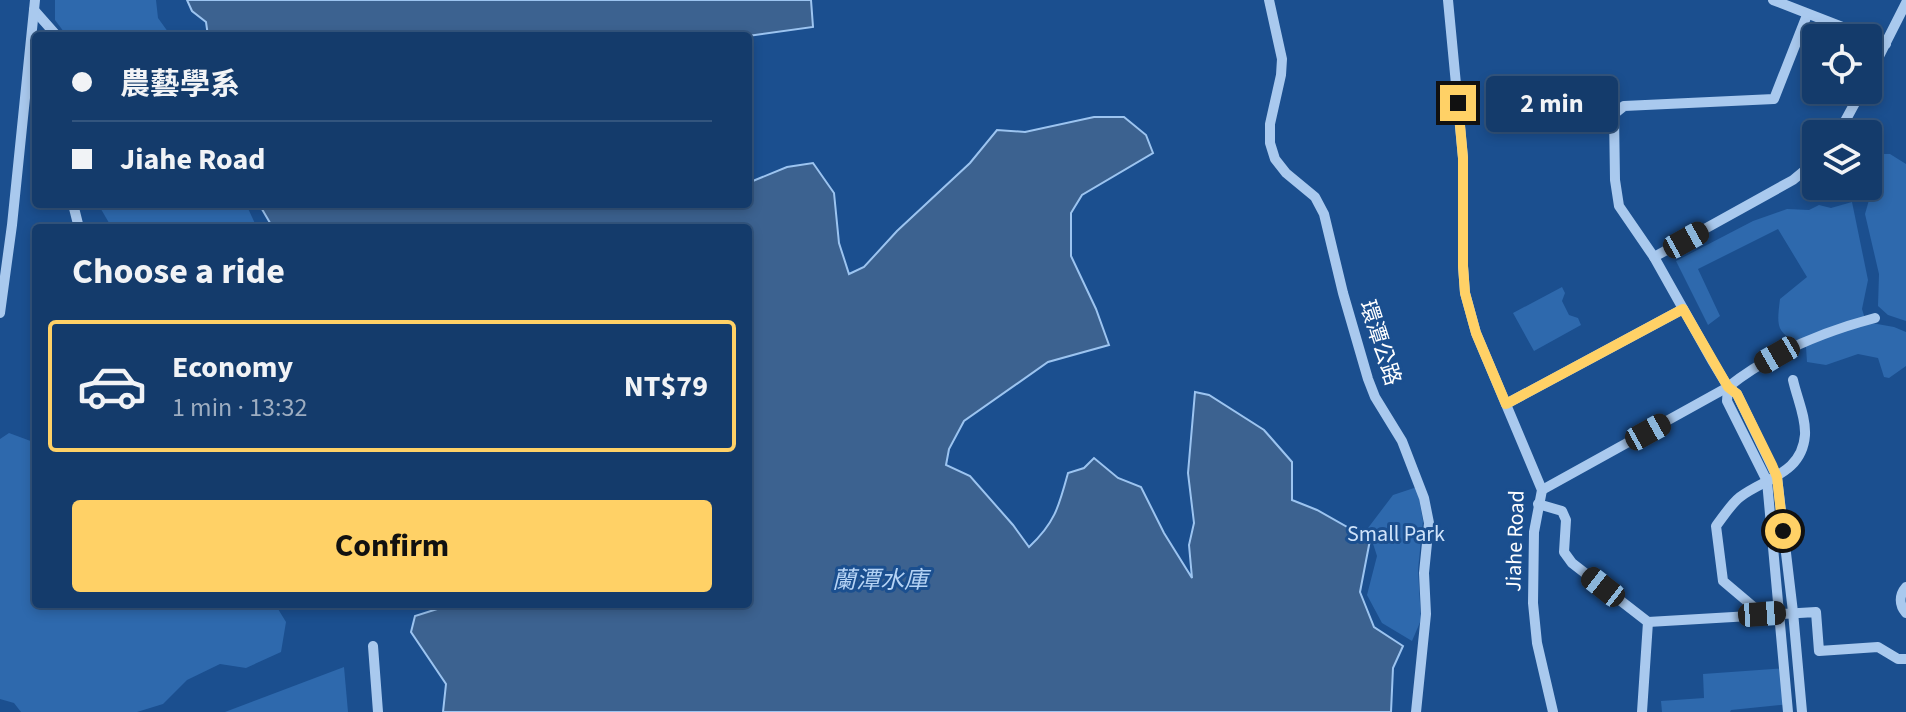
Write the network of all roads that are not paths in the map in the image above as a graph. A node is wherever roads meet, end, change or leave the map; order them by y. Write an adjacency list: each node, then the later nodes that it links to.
1 (1269, 0): 32 (street, 環潭公路)
2 (1448, 0): 19 (street, Jiahe Road)
3 (1773, 0): 6 (street)
4 (1906, 3): 8 (street)
5 (34, 5): 7 (street); 12 (street)
6 (1807, 15): 8 (street); 13 (street)
7 (54, 32)
8 (1886, 44): 9 (street)
9 (1882, 52)
10 (1802, 173): 13 (street)
11 (0, 223): 12 (street)
12 (12, 225): 15 (street)
13 (1654, 257): 14 (street)
14 (1683, 309): 18 (street); 19 (street)
15 (0, 313)
16 (1875, 318): 18 (street)
17 (1793, 380): 20 (street)
18 (1728, 387): 20 (street); 21 (street)
19 (1506, 404): 21 (street, Jiahe Road)
20 (1772, 479): 24 (street); 25 (street); 27 (street)
21 (1542, 490): 22 (street, Jiahe Road)
22 (1538, 504): 28 (street); 33 (street, Jiahe Road)
23 (1906, 587): 26 (street)
24 (1793, 612): 25 (street); 30 (street); 36 (street)
25 (1780, 613): 27 (street); 35 (street)
26 (1906, 613)
27 (1762, 614): 28 (street)
28 (1648, 622): 34 (street)
29 (373, 646): 31 (street)
30 (1906, 659)
31 (378, 712)
32 (1416, 712)
33 (1553, 712)
34 (1642, 712)
35 (1788, 712)
36 (1802, 712)

